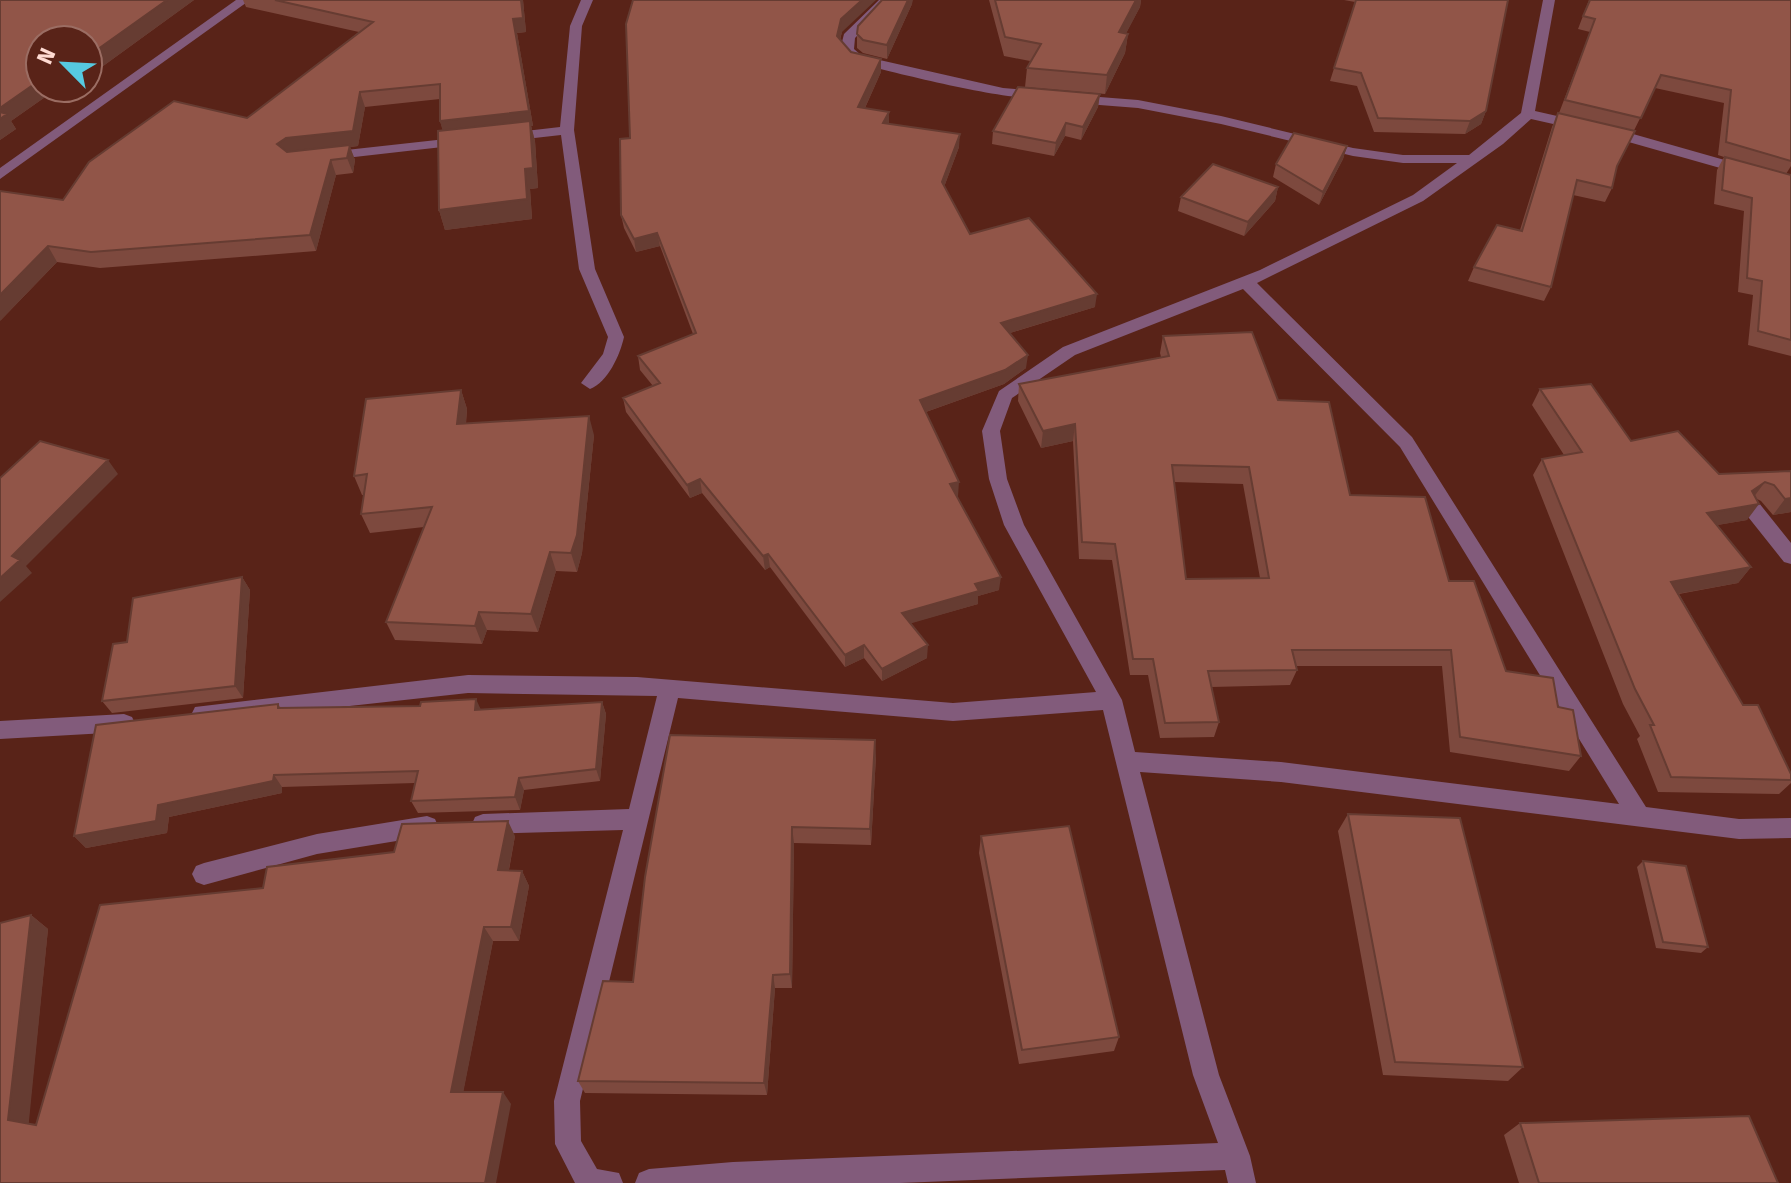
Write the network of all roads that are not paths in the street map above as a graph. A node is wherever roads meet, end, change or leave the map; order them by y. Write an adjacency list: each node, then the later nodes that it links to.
1 (244, 0): 9 (street)
2 (587, 0): 6 (street)
3 (886, 0): 8 (street)
4 (1549, 0): 5 (street)
5 (1528, 114): 8 (street); 10 (street)
6 (567, 130): 7 (street); 12 (street)
7 (308, 158)
8 (1472, 159): 11 (street)
9 (0, 175)
10 (1791, 184)
11 (1246, 282): 16 (street); 21 (street)
12 (590, 383)
13 (1752, 508): 14 (street)
14 (1791, 557)
15 (670, 689): 16 (street); 17 (street); 22 (street)
16 (1111, 700): 20 (street)
17 (188, 715)
18 (142, 721): 19 (street)
19 (0, 730)
20 (1126, 761): 21 (street); 25 (street)
21 (1639, 816): 23 (street)
22 (636, 819): 24 (street); 26 (street)
23 (1791, 828)
24 (204, 874)
25 (1236, 1156): 27 (street); 28 (street)
26 (609, 1183)
27 (649, 1183)
28 (1242, 1183)

